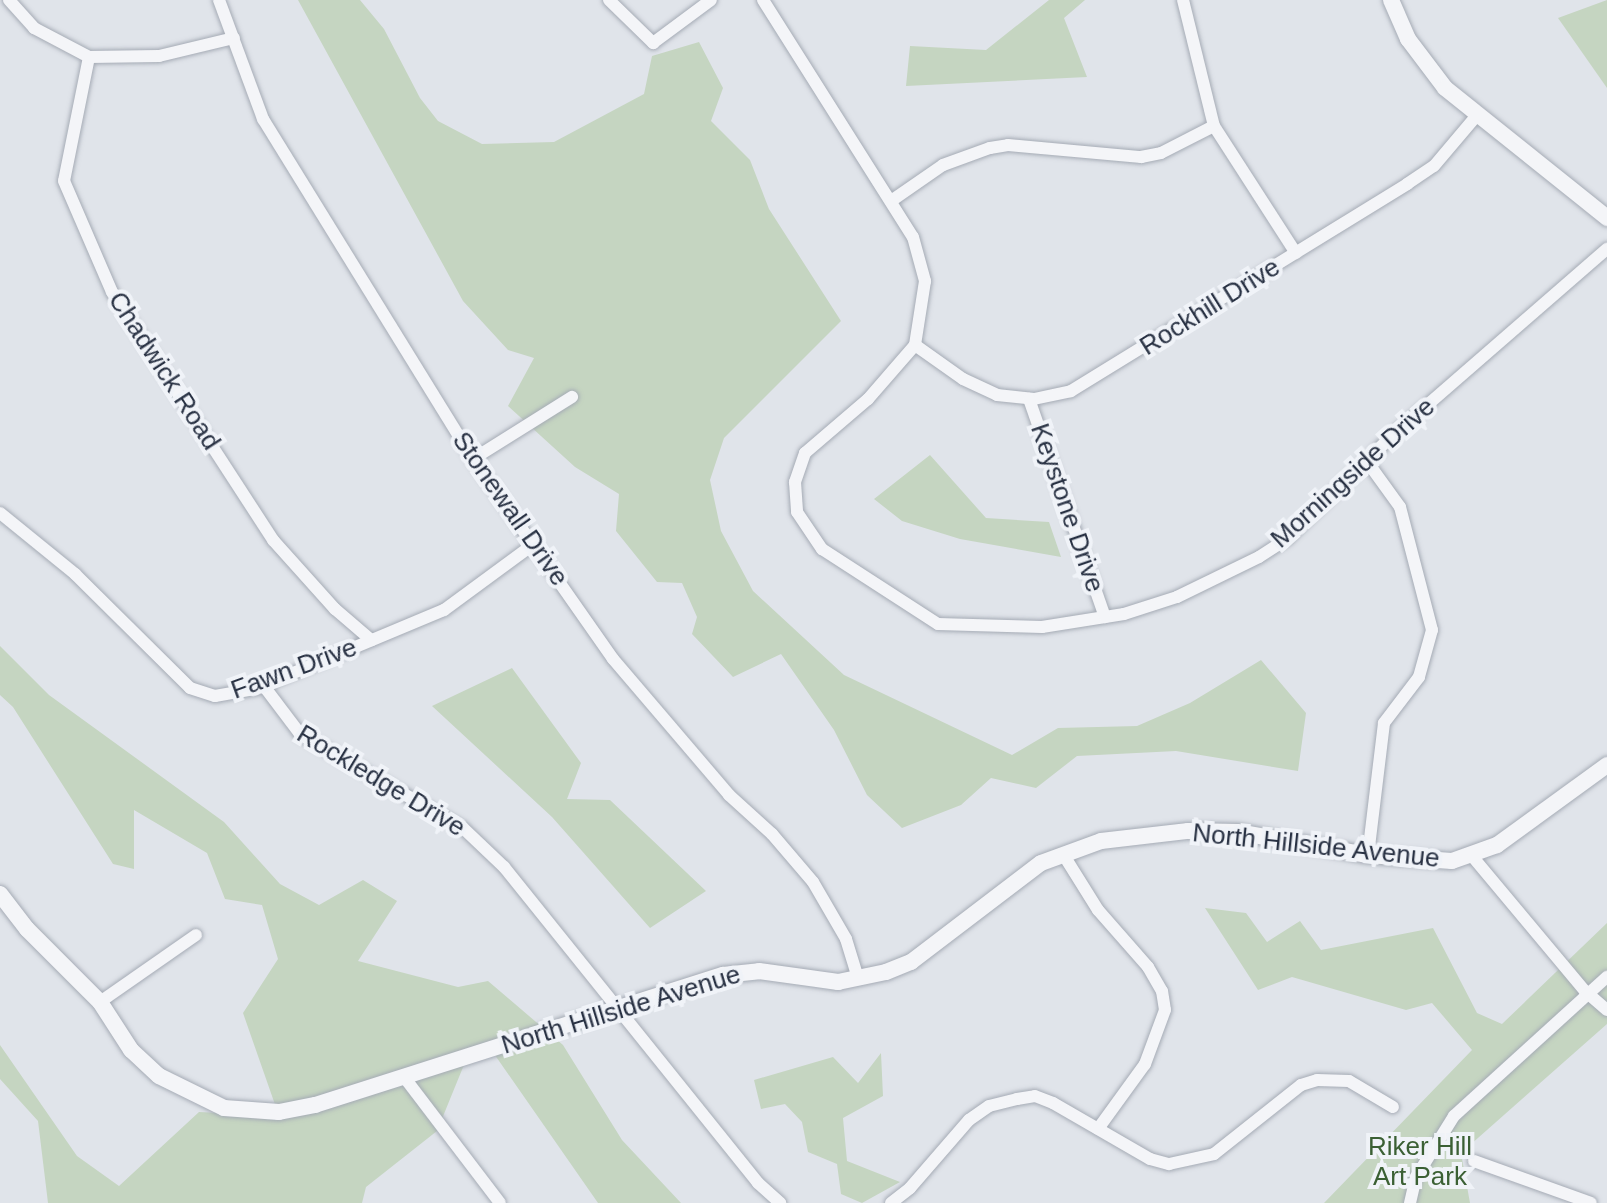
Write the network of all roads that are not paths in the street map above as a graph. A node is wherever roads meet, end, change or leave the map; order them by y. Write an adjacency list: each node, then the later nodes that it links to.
1 (9, 0): 9 (street)
2 (219, 0): 8 (street, Stonewall Drive)
3 (609, 0): 4 (street)
4 (711, 0)
5 (763, 0): 12 (street, Morningside Drive)
6 (1183, 0): 11 (street)
7 (1391, 0): 10 (street)
8 (234, 38): 9 (street); 19 (street, Stonewall Drive)
9 (89, 57): 24 (street, Chadwick Road)
10 (1478, 114): 13 (street); 15 (street, Rockhill Drive)
11 (1214, 126): 12 (street); 15 (street)
12 (891, 201): 16 (street, Morningside Drive)
13 (1607, 218)
14 (1607, 249): 20 (street, Morningside Drive)
15 (1296, 253): 18 (street, Rockhill Drive)
16 (915, 345): 18 (street, Rockhill Drive); 23 (street, Morningside Drive)
17 (572, 397): 19 (street)
18 (1029, 399): 23 (street, Keystone Drive)
19 (473, 459): 22 (street, Stonewall Drive)
20 (1366, 460): 23 (street, Morningside Drive); 28 (street)
21 (0, 513): 25 (street, Fawn Drive)
22 (534, 544): 24 (street, Fawn Drive); 33 (street, Stonewall Drive)
23 (1105, 617)
24 (371, 640): 25 (street, Fawn Drive)
25 (263, 685): 36 (street, Rockledge Drive)
26 (1607, 765): 29 (street, North Hillside Avenue)
27 (1063, 854): 28 (street, North Hillside Avenue); 33 (street, North Hillside Avenue); 40 (street)
28 (1368, 855): 29 (street, North Hillside Avenue)
29 (1472, 856): 34 (street)
30 (0, 894): 35 (street, North Hillside Avenue)
31 (196, 935): 35 (street)
32 (1607, 977): 34 (street)
33 (858, 978): 36 (street, North Hillside Avenue)
34 (1588, 994): 37 (street); 45 (street)
35 (100, 1002): 38 (street, North Hillside Avenue)
36 (618, 1008): 38 (street, North Hillside Avenue); 43 (street, Rockledge Drive)
37 (1607, 1010)
38 (404, 1077): 42 (street)
39 (1393, 1107): 40 (street)
40 (1098, 1129): 44 (street)
41 (1474, 1161): 46 (street)
42 (500, 1203)
43 (780, 1203)
44 (891, 1203)
45 (1410, 1203)
46 (1591, 1203)

